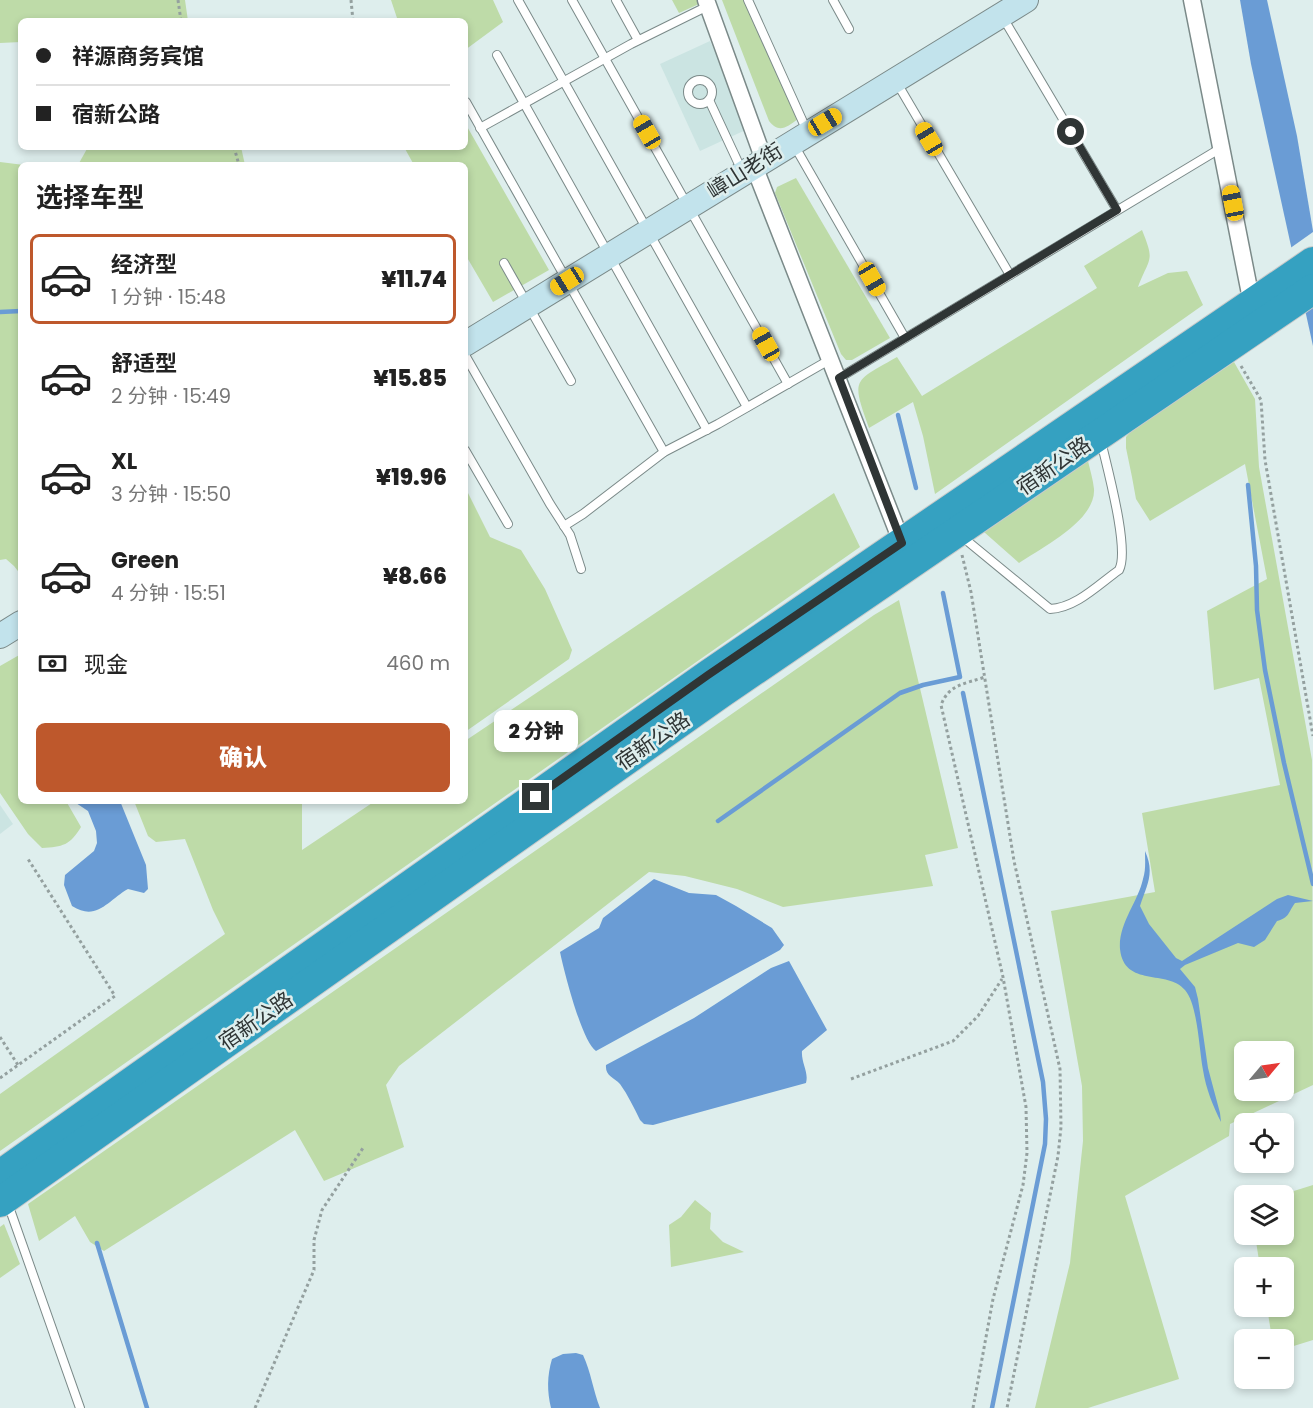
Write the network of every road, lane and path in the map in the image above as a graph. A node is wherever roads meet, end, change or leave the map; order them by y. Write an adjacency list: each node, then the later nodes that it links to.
1 (178, 0): 11 (path)
2 (351, 0): 12 (path)
3 (518, 0): 18 (lane)
4 (572, 0): 16 (lane)
5 (616, 0): 14 (lane)
6 (748, 0): 23 (lane)
7 (833, 0): 13 (lane)
8 (1192, 0): 24 (street)
9 (707, 3): 14 (lane); 25 (street)
10 (1011, 6): 17 (street, 嶂山老街); 27 (lane)
11 (181, 18)
12 (354, 18)
13 (849, 28)
14 (638, 40): 16 (lane)
15 (497, 55): 20 (lane)
16 (605, 58): 18 (lane); 26 (lane)
17 (895, 80): 23 (street, 嶂山老街); 32 (lane)
18 (564, 81): 20 (lane); 28 (lane)
19 (709, 100): 25 (lane)
20 (524, 104): 22 (lane); 29 (lane)
21 (468, 106): 22 (lane)
22 (480, 128): 33 (lane)
23 (800, 138): 25 (street, 嶂山老街); 37 (lane)
24 (1222, 148): 27 (lane); 36 (street)
25 (753, 166): 26 (street, 嶂山老街); 40 (street)
26 (688, 206): 28 (street, 嶂山老街); 44 (lane)
27 (1117, 210): 32 (lane)
28 (648, 231): 29 (street, 嶂山老街); 45 (lane)
29 (609, 255): 33 (street, 嶂山老街); 46 (lane)
30 (1313, 262): 36 (highway, 宿新公路)
31 (504, 263): 35 (lane)
32 (1010, 275): 37 (lane)
33 (567, 281): 35 (street, 嶂山老街); 48 (lane)
34 (1313, 289): 36 (highway, 宿新公路)
35 (528, 305): 38 (street, 嶂山老街); 43 (lane)
36 (1258, 313): 39 (highway, 宿新公路); 53 (highway, 宿新公路)
37 (905, 338): 42 (lane)
38 (468, 342)
39 (1227, 347): 47 (highway, 宿新公路); 58 (path)
40 (831, 359): 42 (street); 44 (lane)
41 (468, 360): 51 (lane)
42 (839, 378): 53 (street)
43 (571, 381)
44 (788, 384): 45 (lane)
45 (747, 407): 46 (lane)
46 (707, 430): 48 (lane)
47 (1100, 435): 52 (highway, 宿新公路); 52 (lane)
48 (664, 452): 51 (lane)
49 (468, 455): 50 (lane)
50 (508, 524)
51 (564, 526): 54 (lane)
52 (957, 533): 57 (path); 66 (highway, 宿新公路)
53 (902, 543): 66 (highway, 宿新公路)
54 (581, 569)
55 (18, 624): 56 (street)
56 (0, 636)
57 (985, 677): 60 (path); 70 (path)
58 (1313, 736)
59 (28, 859): 62 (path)
60 (1003, 977): 64 (path); 69 (path)
61 (0, 1037): 62 (path)
62 (18, 1065): 63 (path)
63 (0, 1078)
64 (851, 1079)
65 (363, 1148): 68 (path)
66 (2, 1192): 67 (lane)
67 (80, 1408)
68 (255, 1408)
69 (973, 1408)
70 (1007, 1408)

